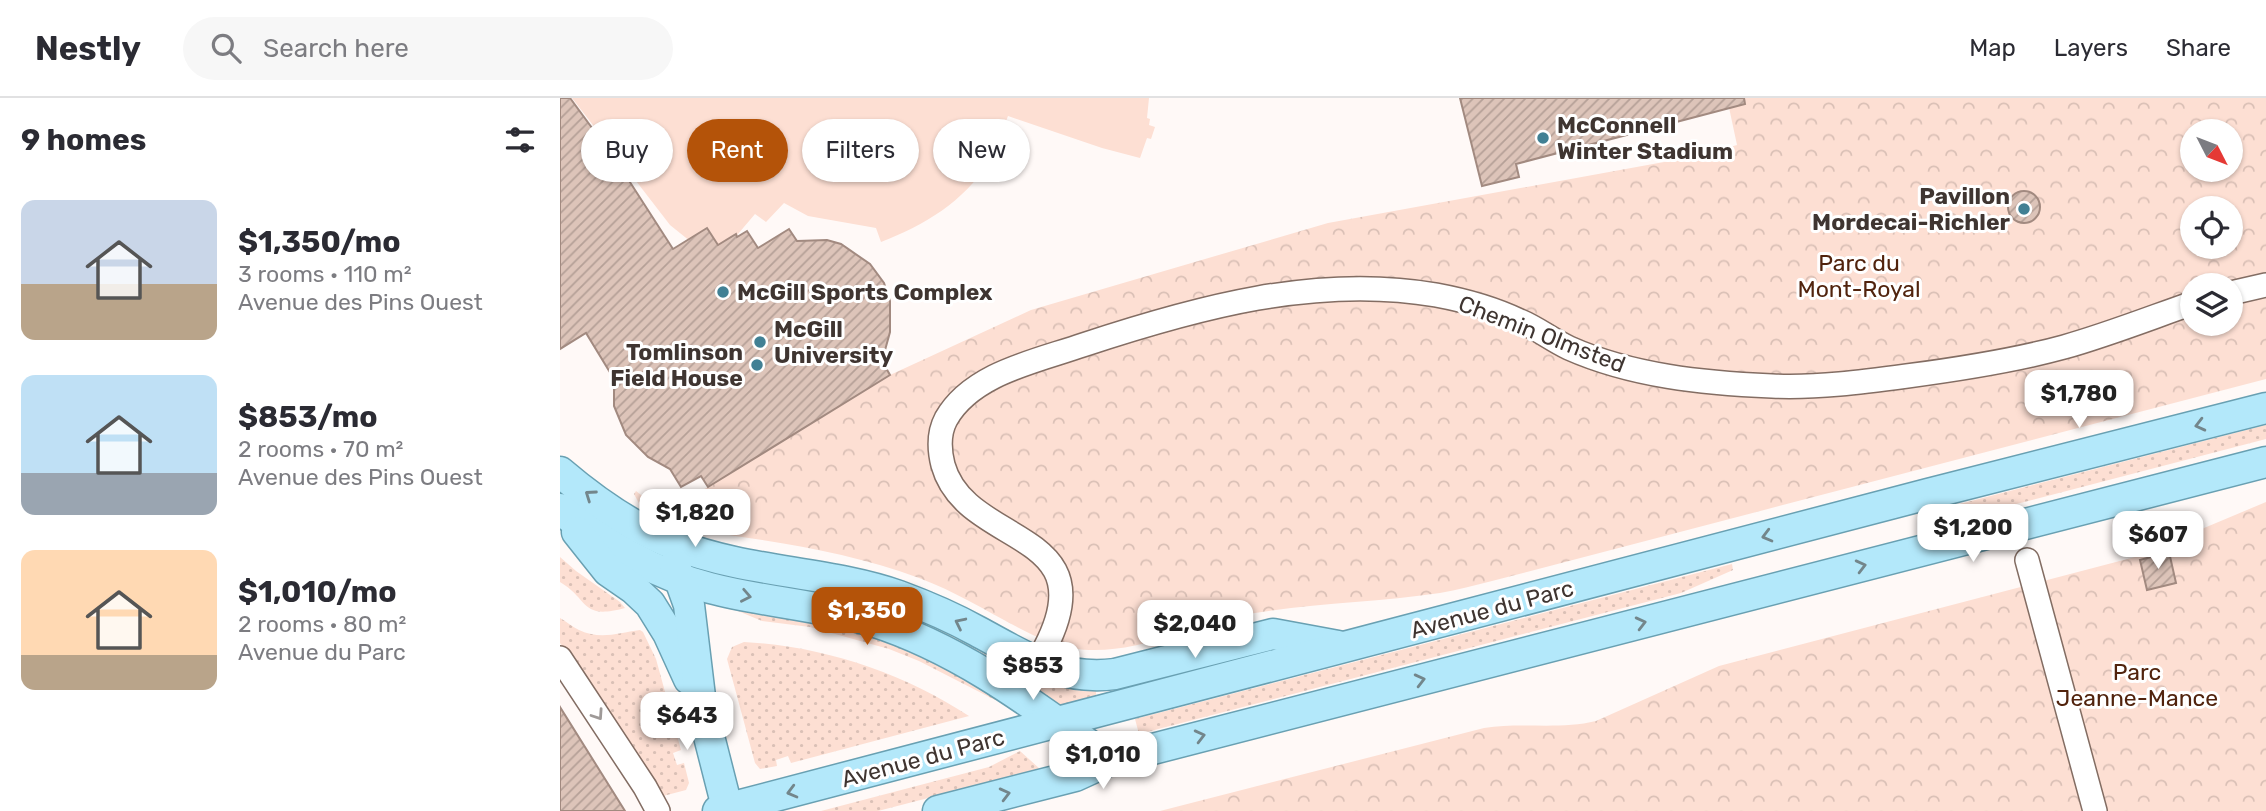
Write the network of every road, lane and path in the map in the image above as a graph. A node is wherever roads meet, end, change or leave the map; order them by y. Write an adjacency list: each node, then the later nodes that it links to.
1 (2266, 285): 2 (street)
2 (2243, 290)
3 (2180, 307): 11 (street, Chemin Olmsted)
4 (2266, 408): 12 (main road, Avenue du Parc, one-way to 12)
5 (2266, 462): 16 (main road, one-way to 5)
6 (560, 472): 8 (main road, one-way to 6)
7 (560, 510): 10 (main road); 14 (main road)
8 (664, 540): 10 (main road); 12 (main road, one-way to 8)
9 (2027, 560): 20 (street)
10 (680, 579): 14 (main road); 15 (main road, one-way to 15)
11 (1045, 648)
12 (1345, 648): 15 (main road, Avenue du Parc)
13 (560, 658): 18 (street, one-way to 18)
14 (701, 705): 17 (main road)
15 (1058, 722): 16 (main road); 17 (main road, Avenue du Parc, one-way to 17)
16 (1110, 760): 19 (main road, one-way to 16)
17 (725, 810)
18 (658, 811)
19 (939, 811)
20 (2095, 811)

